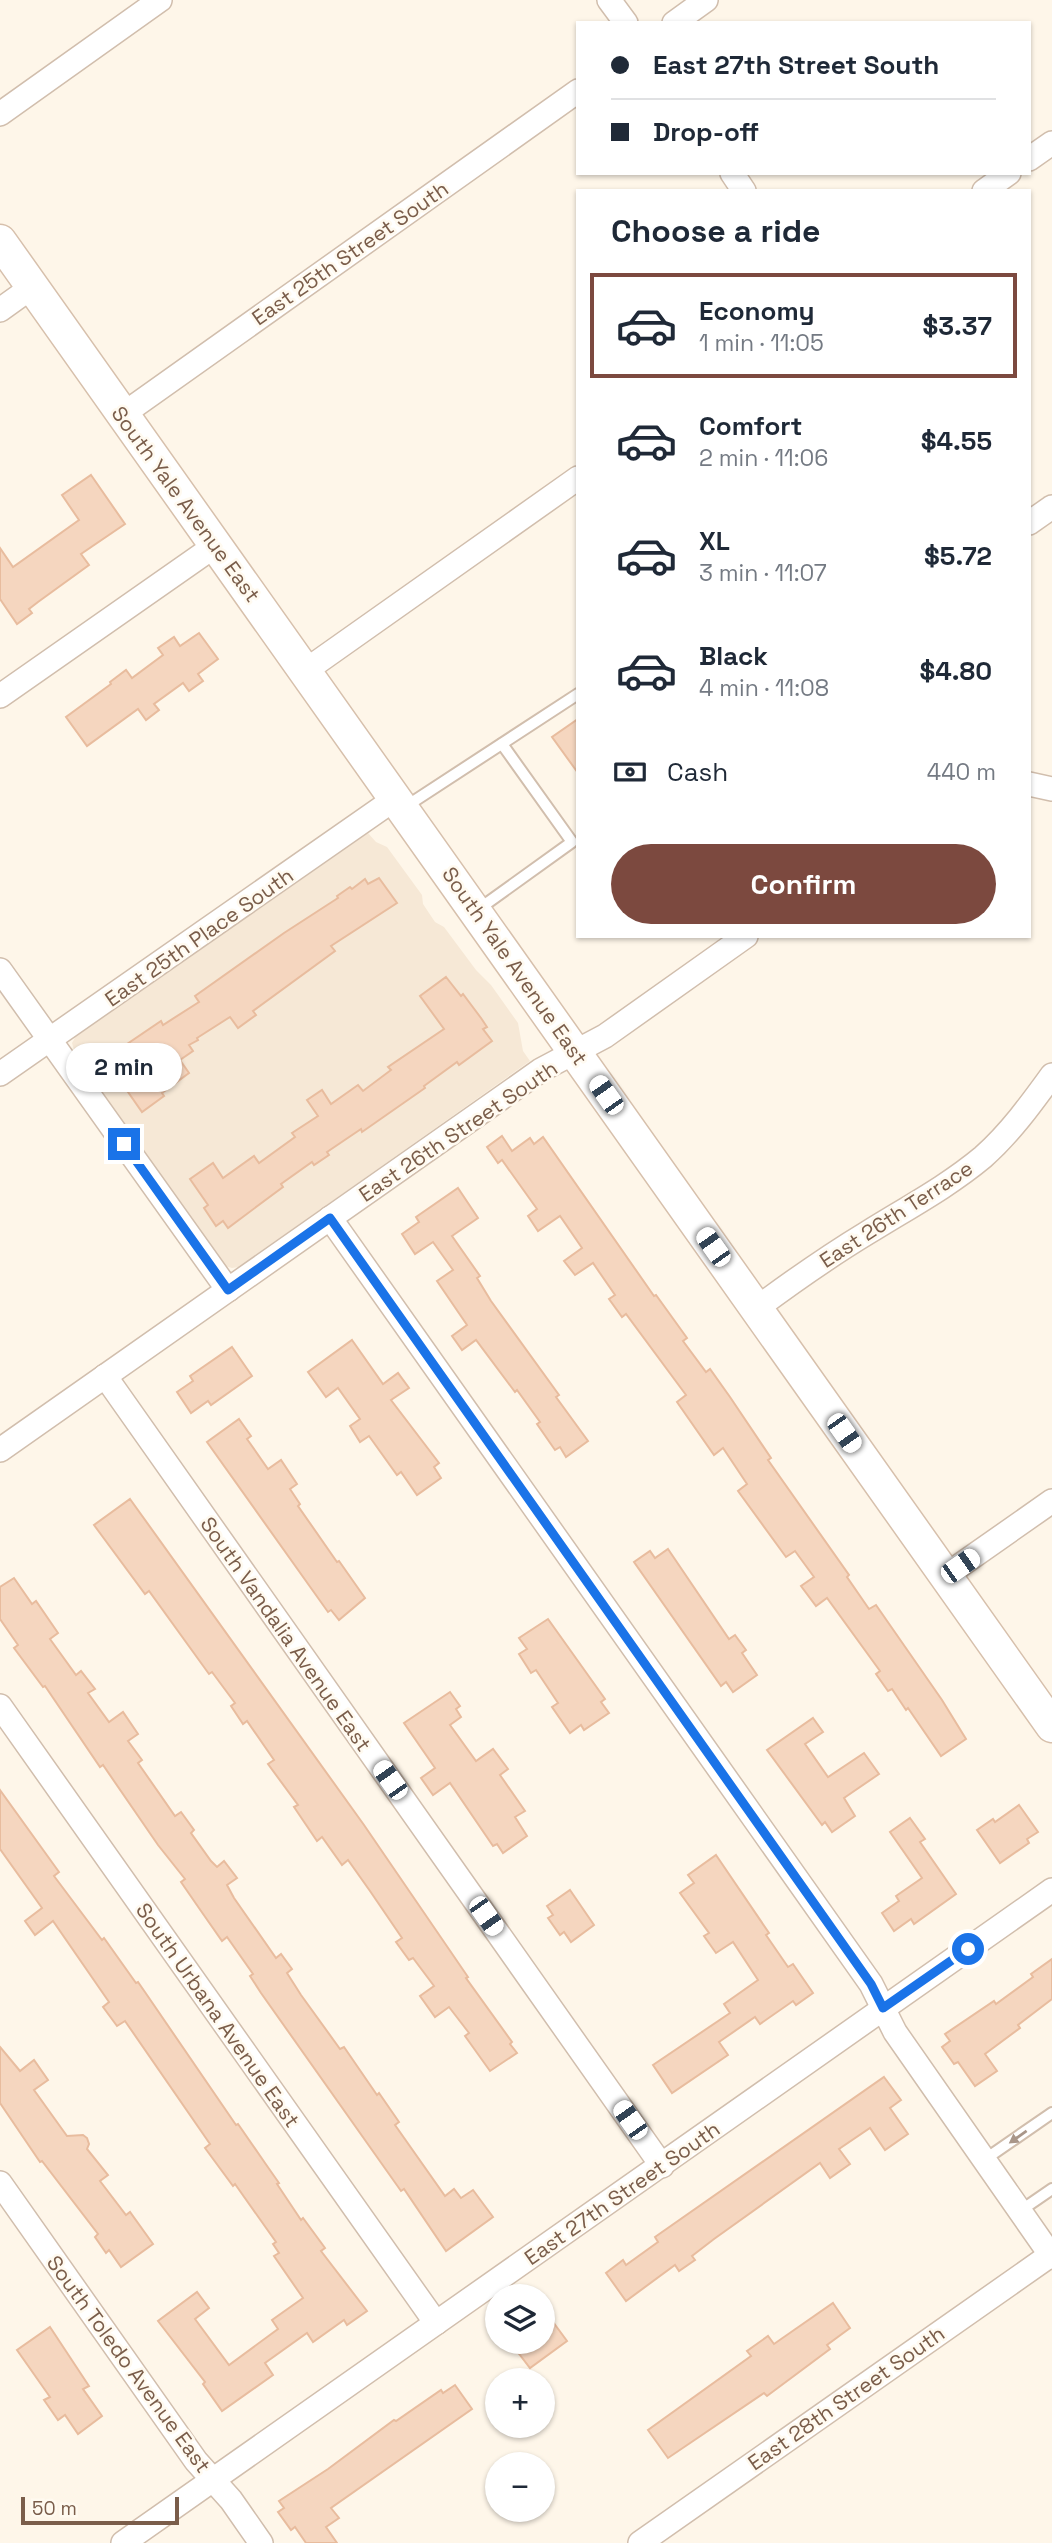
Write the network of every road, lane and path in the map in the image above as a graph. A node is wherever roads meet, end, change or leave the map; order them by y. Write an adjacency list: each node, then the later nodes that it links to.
1 (160, 0): 7 (street)
2 (610, 0): 4 (street)
3 (706, 0): 5 (street)
4 (625, 21)
5 (677, 21)
6 (576, 92): 15 (street, East 25th Street South)
7 (0, 114)
8 (1052, 143): 9 (street)
9 (1031, 158)
10 (1006, 175): 11 (street)
11 (987, 189)
12 (0, 241): 13 (main road, South Yale Avenue East)
13 (32, 288): 14 (street); 15 (main road, South Yale Avenue East)
14 (0, 310)
15 (122, 415): 19 (main road, South Yale Avenue East)
16 (576, 479): 20 (street)
17 (1052, 507): 18 (street)
18 (1031, 522)
19 (216, 545): 20 (main road, South Yale Avenue East); 22 (street)
20 (305, 671): 26 (main road, South Yale Avenue East)
21 (576, 695): 23 (lane)
22 (0, 696)
23 (502, 744): 26 (lane); 27 (lane)
24 (1031, 784): 25 (street)
25 (1052, 789)
26 (400, 803): 27 (main road, South Yale Avenue East); 30 (street, East 25th Place South)
27 (476, 911): 31 (main road, South Yale Avenue East)
28 (743, 938): 31 (street, East 26th Street South)
29 (0, 970): 30 (street)
30 (50, 1039): 32 (street, East 25th Place South); 35 (street)
31 (576, 1052): 34 (street, East 26th Street South); 36 (main road, South Yale Avenue East)
32 (0, 1074)
33 (1052, 1075): 36 (street, East 26th Terrace)
34 (330, 1218): 35 (street, East 26th Street South); 44 (street)
35 (228, 1290): 37 (street, East 26th Street South)
36 (757, 1308): 40 (main road, South Yale Avenue East)
37 (105, 1376): 38 (street, East 26th Street South); 47 (street, South Vandalia Avenue East)
38 (0, 1450)
39 (1052, 1501): 40 (street)
40 (945, 1576): 42 (main road, South Yale Avenue East)
41 (0, 1706): 52 (street, South Urbana Avenue East)
42 (1052, 1726)
43 (1052, 1890): 44 (street, East 27th Street South)
44 (883, 2008): 46 (street); 47 (street, East 27th Street South)
45 (1052, 2113): 46 (lane, one-way to 46)
46 (984, 2161): 50 (street)
47 (662, 2165): 52 (street, East 27th Street South)
48 (0, 2183): 53 (street, South Toledo Avenue East)
49 (1052, 2189): 50 (lane)
50 (1020, 2211): 51 (street)
51 (1051, 2255): 56 (street, East 28th Street South)
52 (436, 2323): 53 (street, East 27th Street South)
53 (212, 2479): 54 (street, East 27th Street South); 55 (street, South Toledo Avenue East)
54 (123, 2543)
55 (261, 2543)
56 (640, 2543)

